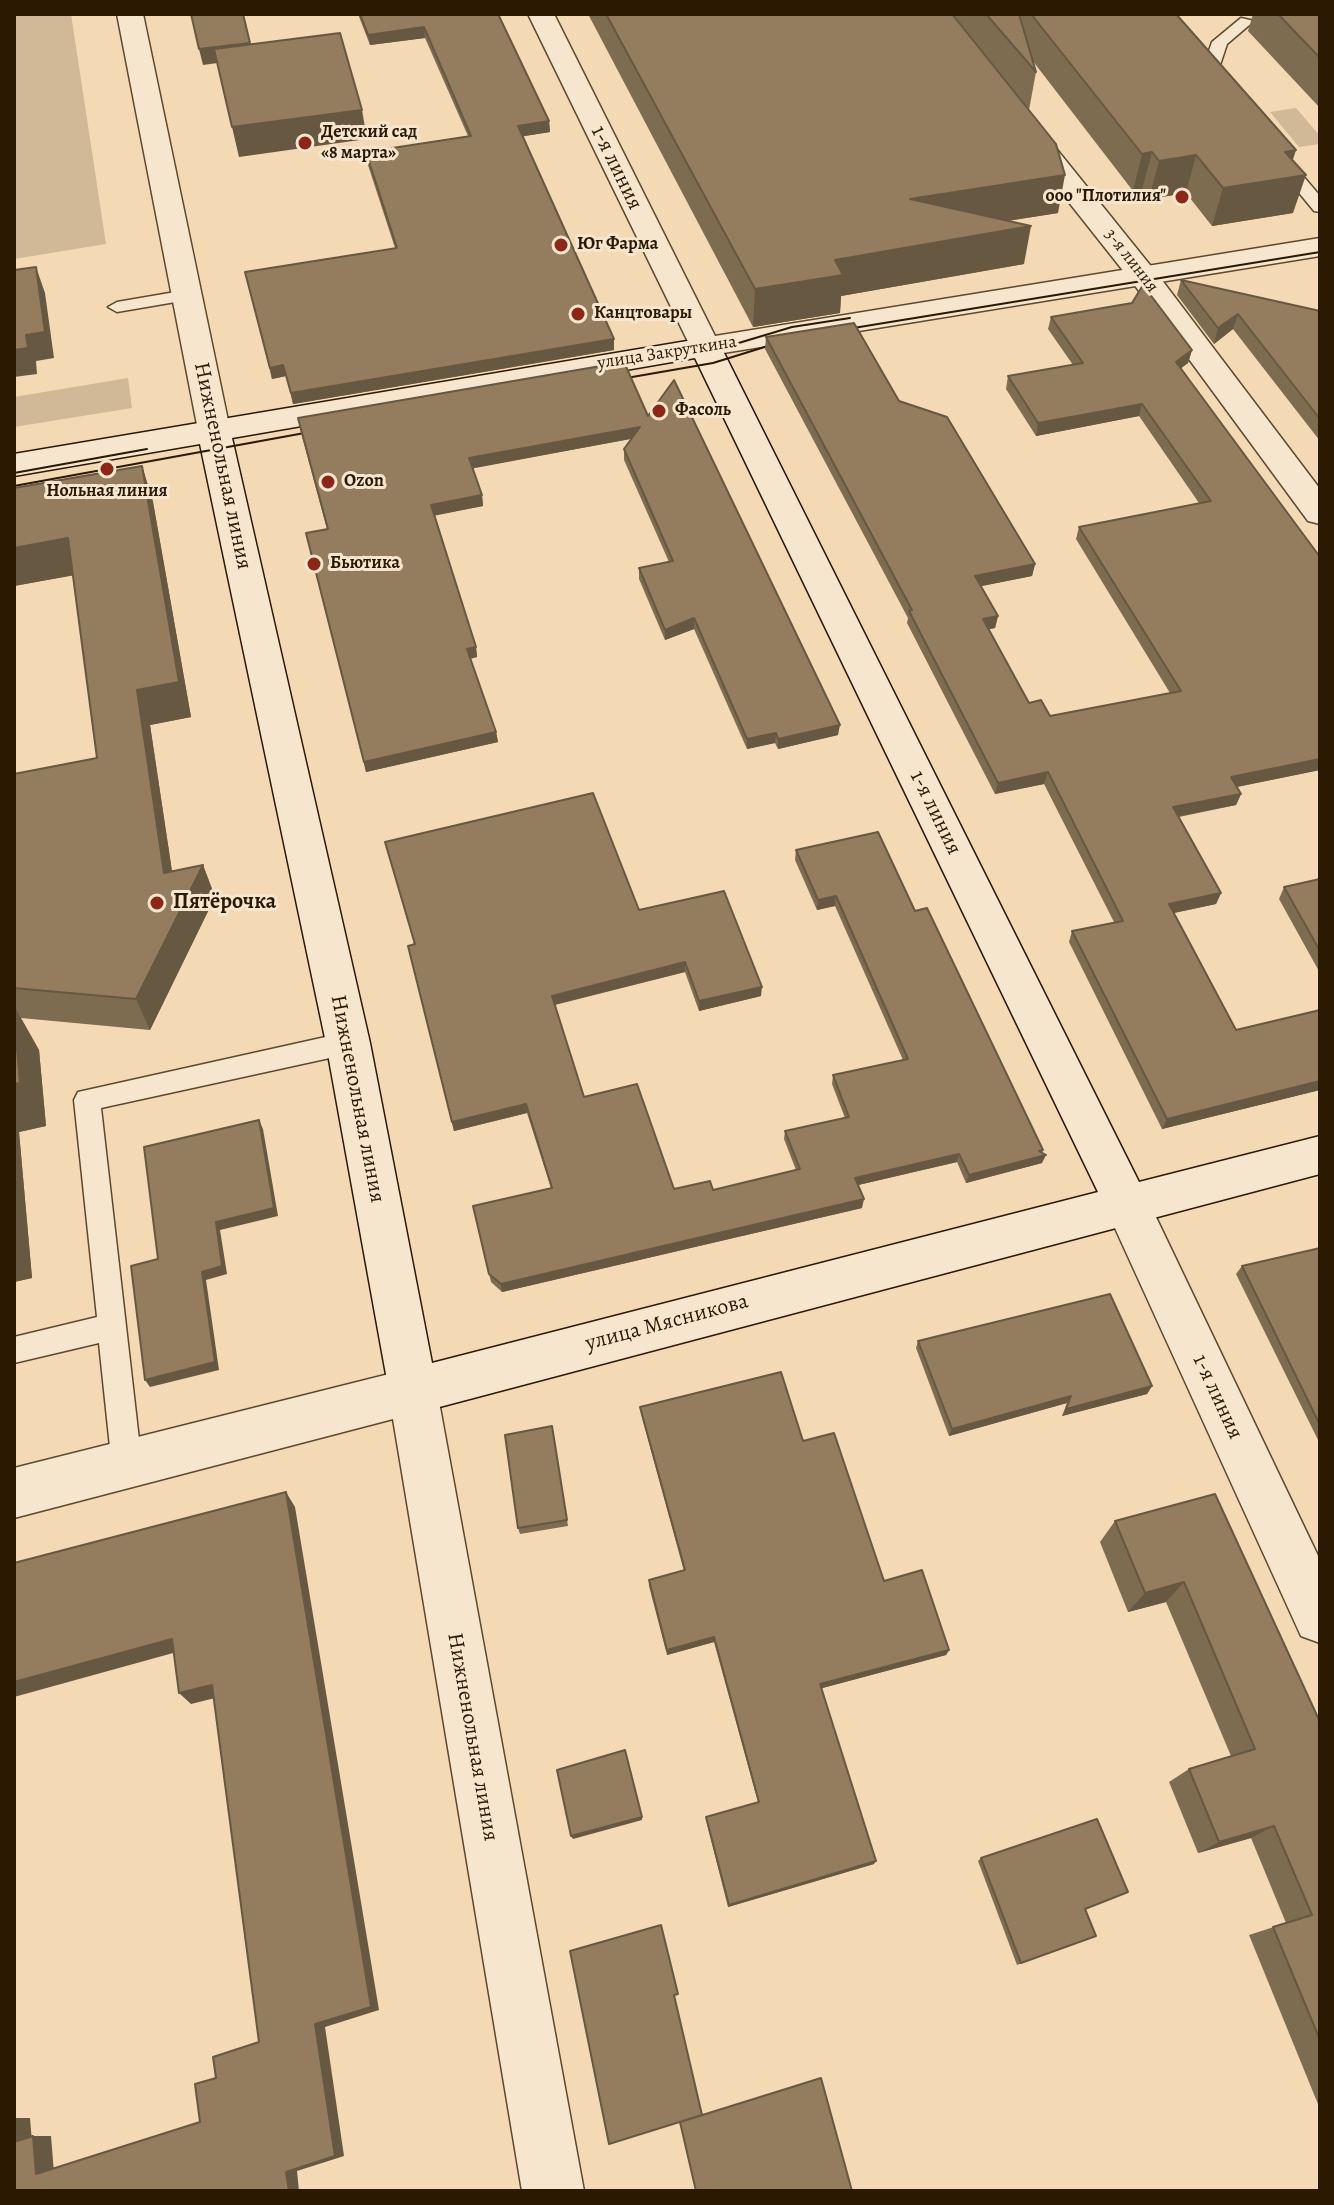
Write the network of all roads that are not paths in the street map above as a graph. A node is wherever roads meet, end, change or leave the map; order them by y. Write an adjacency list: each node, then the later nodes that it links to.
1 (130, 14): 10 (street, Нижненольная линия)
2 (541, 14): 12 (street, 1-я линия)
3 (1246, 18): 4 (lane)
4 (1235, 107)
5 (1011, 110): 9 (street, 3-я линия)
6 (1273, 151): 7 (lane)
7 (1320, 207)
8 (1320, 247): 9 (street, улица Закруткина)
9 (1144, 277): 12 (street, улица Закруткина); 15 (street, 3-я линия)
10 (187, 295): 11 (lane); 13 (street, Нижненольная линия)
11 (117, 307)
12 (705, 347): 13 (street, улица Закруткина); 18 (street, 1-я линия)
13 (214, 430): 14 (street, улица Закруткина); 16 (street, Нижненольная линия)
14 (14, 465)
15 (1320, 513)
16 (348, 1043): 19 (lane); 21 (street, Нижненольная линия)
17 (1320, 1155): 18 (street, улица Мясникова)
18 (1127, 1204): 21 (street, улица Мясникова); 24 (street, 1-я линия)
19 (111, 1327): 20 (lane); 22 (lane)
20 (14, 1350)
21 (413, 1391): 22 (street, улица Мясникова); 25 (street, Нижненольная линия)
22 (127, 1466): 23 (street, улица Мясникова)
23 (14, 1493)
24 (1320, 1617)
25 (553, 2191)

